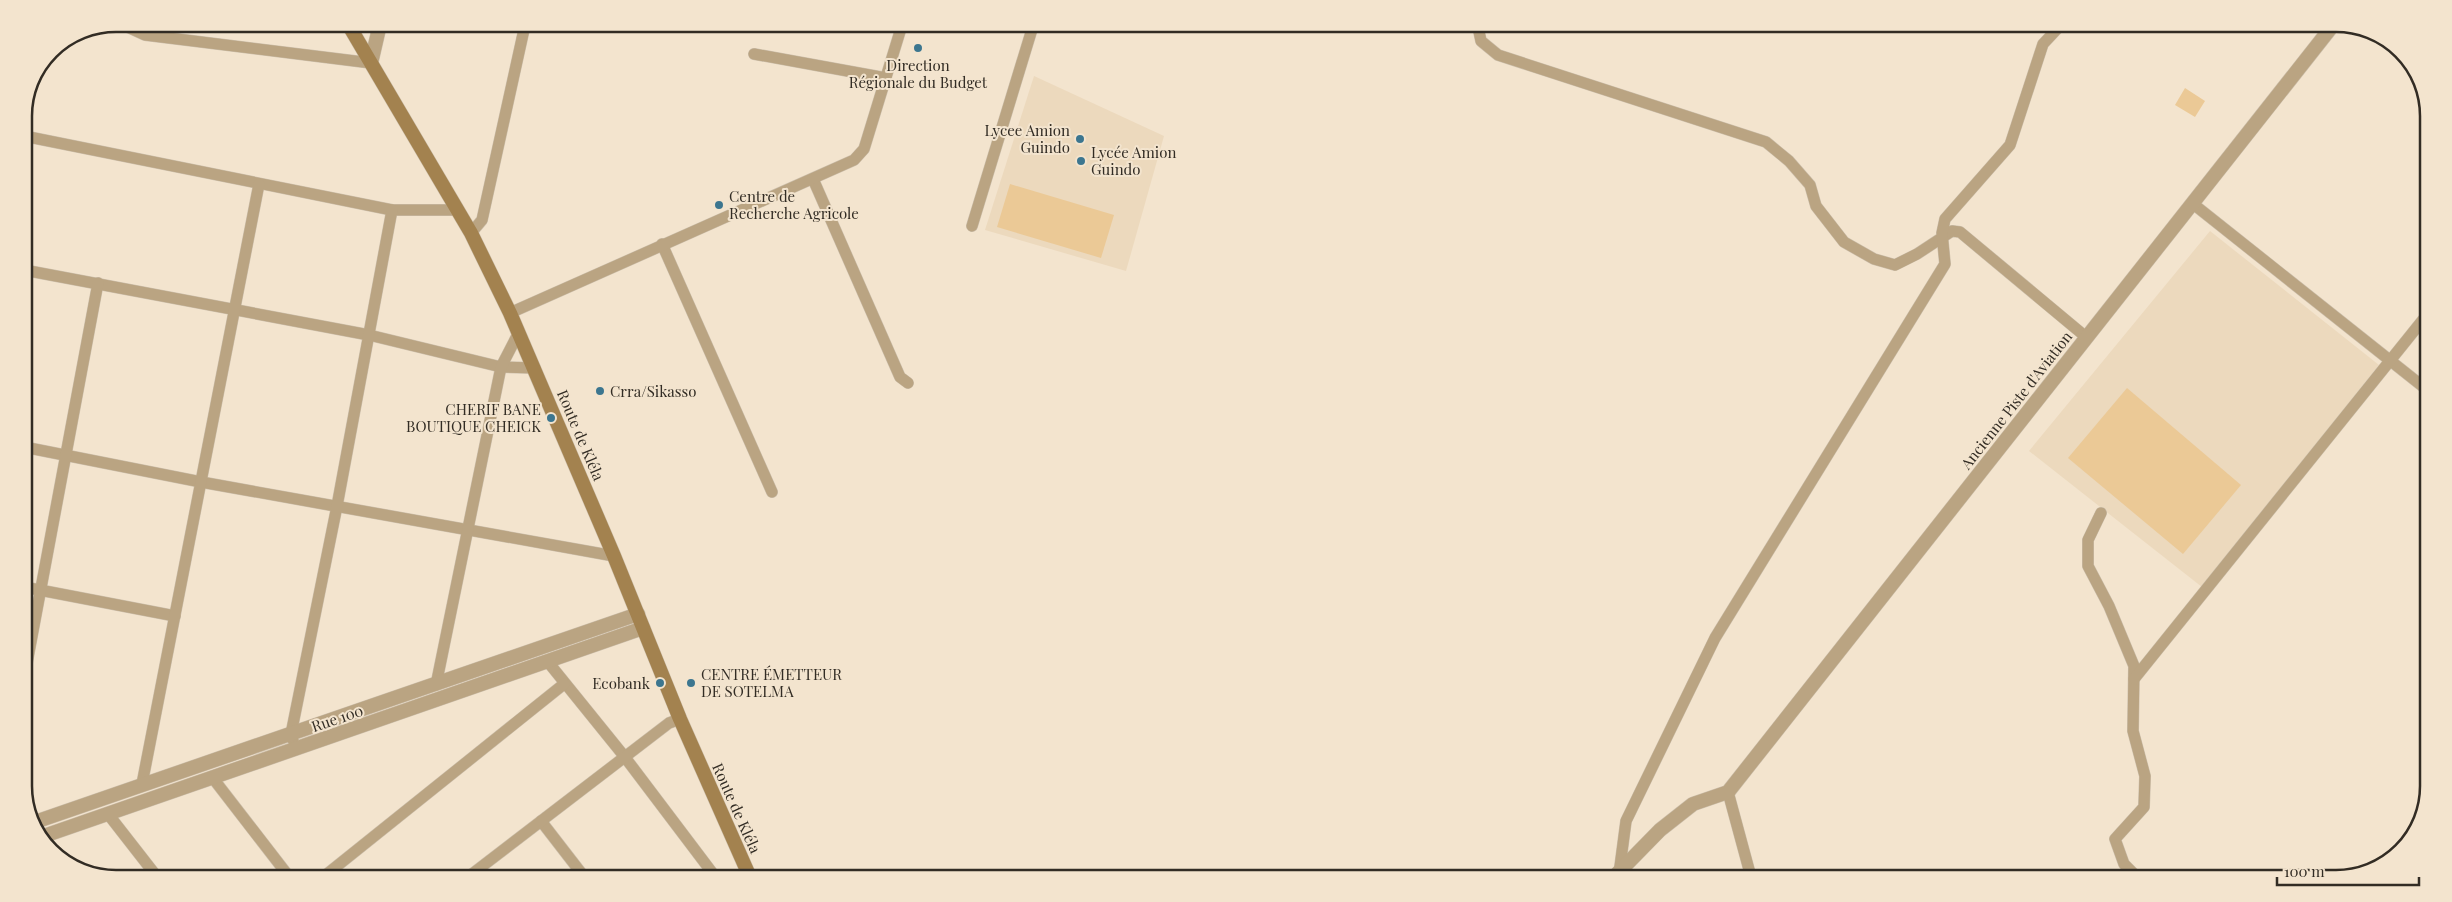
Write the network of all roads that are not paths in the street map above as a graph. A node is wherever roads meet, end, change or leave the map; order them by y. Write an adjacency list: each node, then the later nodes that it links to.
1 (160, 32): 11 (street)
2 (353, 32): 11 (main road, Route de Kléla)
3 (378, 32): 11 (street)
4 (523, 32): 20 (street)
5 (900, 32): 12 (street)
6 (1031, 32): 19 (street)
7 (1479, 32): 21 (street)
8 (2054, 32): 21 (street)
9 (2328, 32): 16 (street, Ancienne Piste d'Aviation)
10 (754, 54): 12 (street)
11 (371, 63): 18 (main road, Route de Kléla)
12 (886, 78): 14 (street)
13 (32, 138): 15 (street)
14 (813, 178): 22 (street); 34 (street)
15 (259, 184): 17 (street); 25 (street)
16 (2192, 203): 30 (street, Ancienne Piste d'Aviation); 31 (street)
17 (392, 210): 18 (street); 29 (street)
18 (457, 210): 20 (main road, Route de Kléla)
19 (972, 226)
20 (471, 233): 26 (main road, Route de Kléla)
21 (1943, 237): 30 (street); 72 (street)
22 (662, 244): 26 (street); 39 (street)
23 (32, 271): 24 (street)
24 (98, 283): 25 (street); 37 (street)
25 (235, 308): 29 (street); 38 (street)
26 (510, 313): 28 (main road, Route de Kléla)
27 (2419, 324): 31 (street)
28 (519, 332): 32 (street); 33 (main road, Route de Kléla)
29 (369, 336): 32 (street); 40 (street)
30 (2086, 337): 60 (street, Ancienne Piste d'Aviation)
31 (2390, 361): 35 (street); 51 (street)
32 (501, 367): 33 (street); 42 (street)
33 (535, 368): 43 (main road, Route de Kléla)
34 (908, 382)
35 (2419, 384)
36 (32, 449): 37 (street)
37 (66, 455): 38 (street); 45 (street)
38 (201, 482): 40 (street); 47 (street)
39 (772, 492)
40 (337, 506): 42 (street); 55 (street)
41 (2101, 513): 51 (street)
42 (467, 530): 43 (street); 53 (street)
43 (614, 556): 46 (main road, Route de Kléla)
44 (33, 589): 45 (street)
45 (40, 591): 47 (street); 49 (street)
46 (638, 614): 48 (main road, Route de Kléla); 53 (street)
47 (175, 616): 59 (street)
48 (643, 628): 50 (street, Rue 100); 54 (main road, Route de Kléla)
49 (33, 631)
50 (548, 662): 52 (street); 56 (street, Rue 100)
51 (2134, 679): 75 (street)
52 (564, 684): 57 (street); 67 (street)
53 (436, 685): 55 (street)
54 (680, 718): 57 (street); 71 (main road, Route de Kléla)
55 (291, 734): 56 (street); 59 (street)
56 (297, 749): 58 (street, Rue 100)
57 (624, 756): 63 (street); 70 (street)
58 (212, 776): 61 (street, Rue 100); 66 (street)
59 (142, 784): 62 (street)
60 (1728, 792): 73 (street); 74 (street)
61 (108, 814): 64 (street, Rue 100); 65 (street)
62 (40, 820)
63 (541, 820): 68 (street); 69 (street)
64 (48, 834)
65 (152, 870)
66 (284, 870)
67 (332, 870)
68 (477, 870)
69 (579, 870)
70 (710, 870)
71 (747, 870)
72 (1617, 870)
73 (1621, 870)
74 (1749, 870)
75 (2130, 870)

